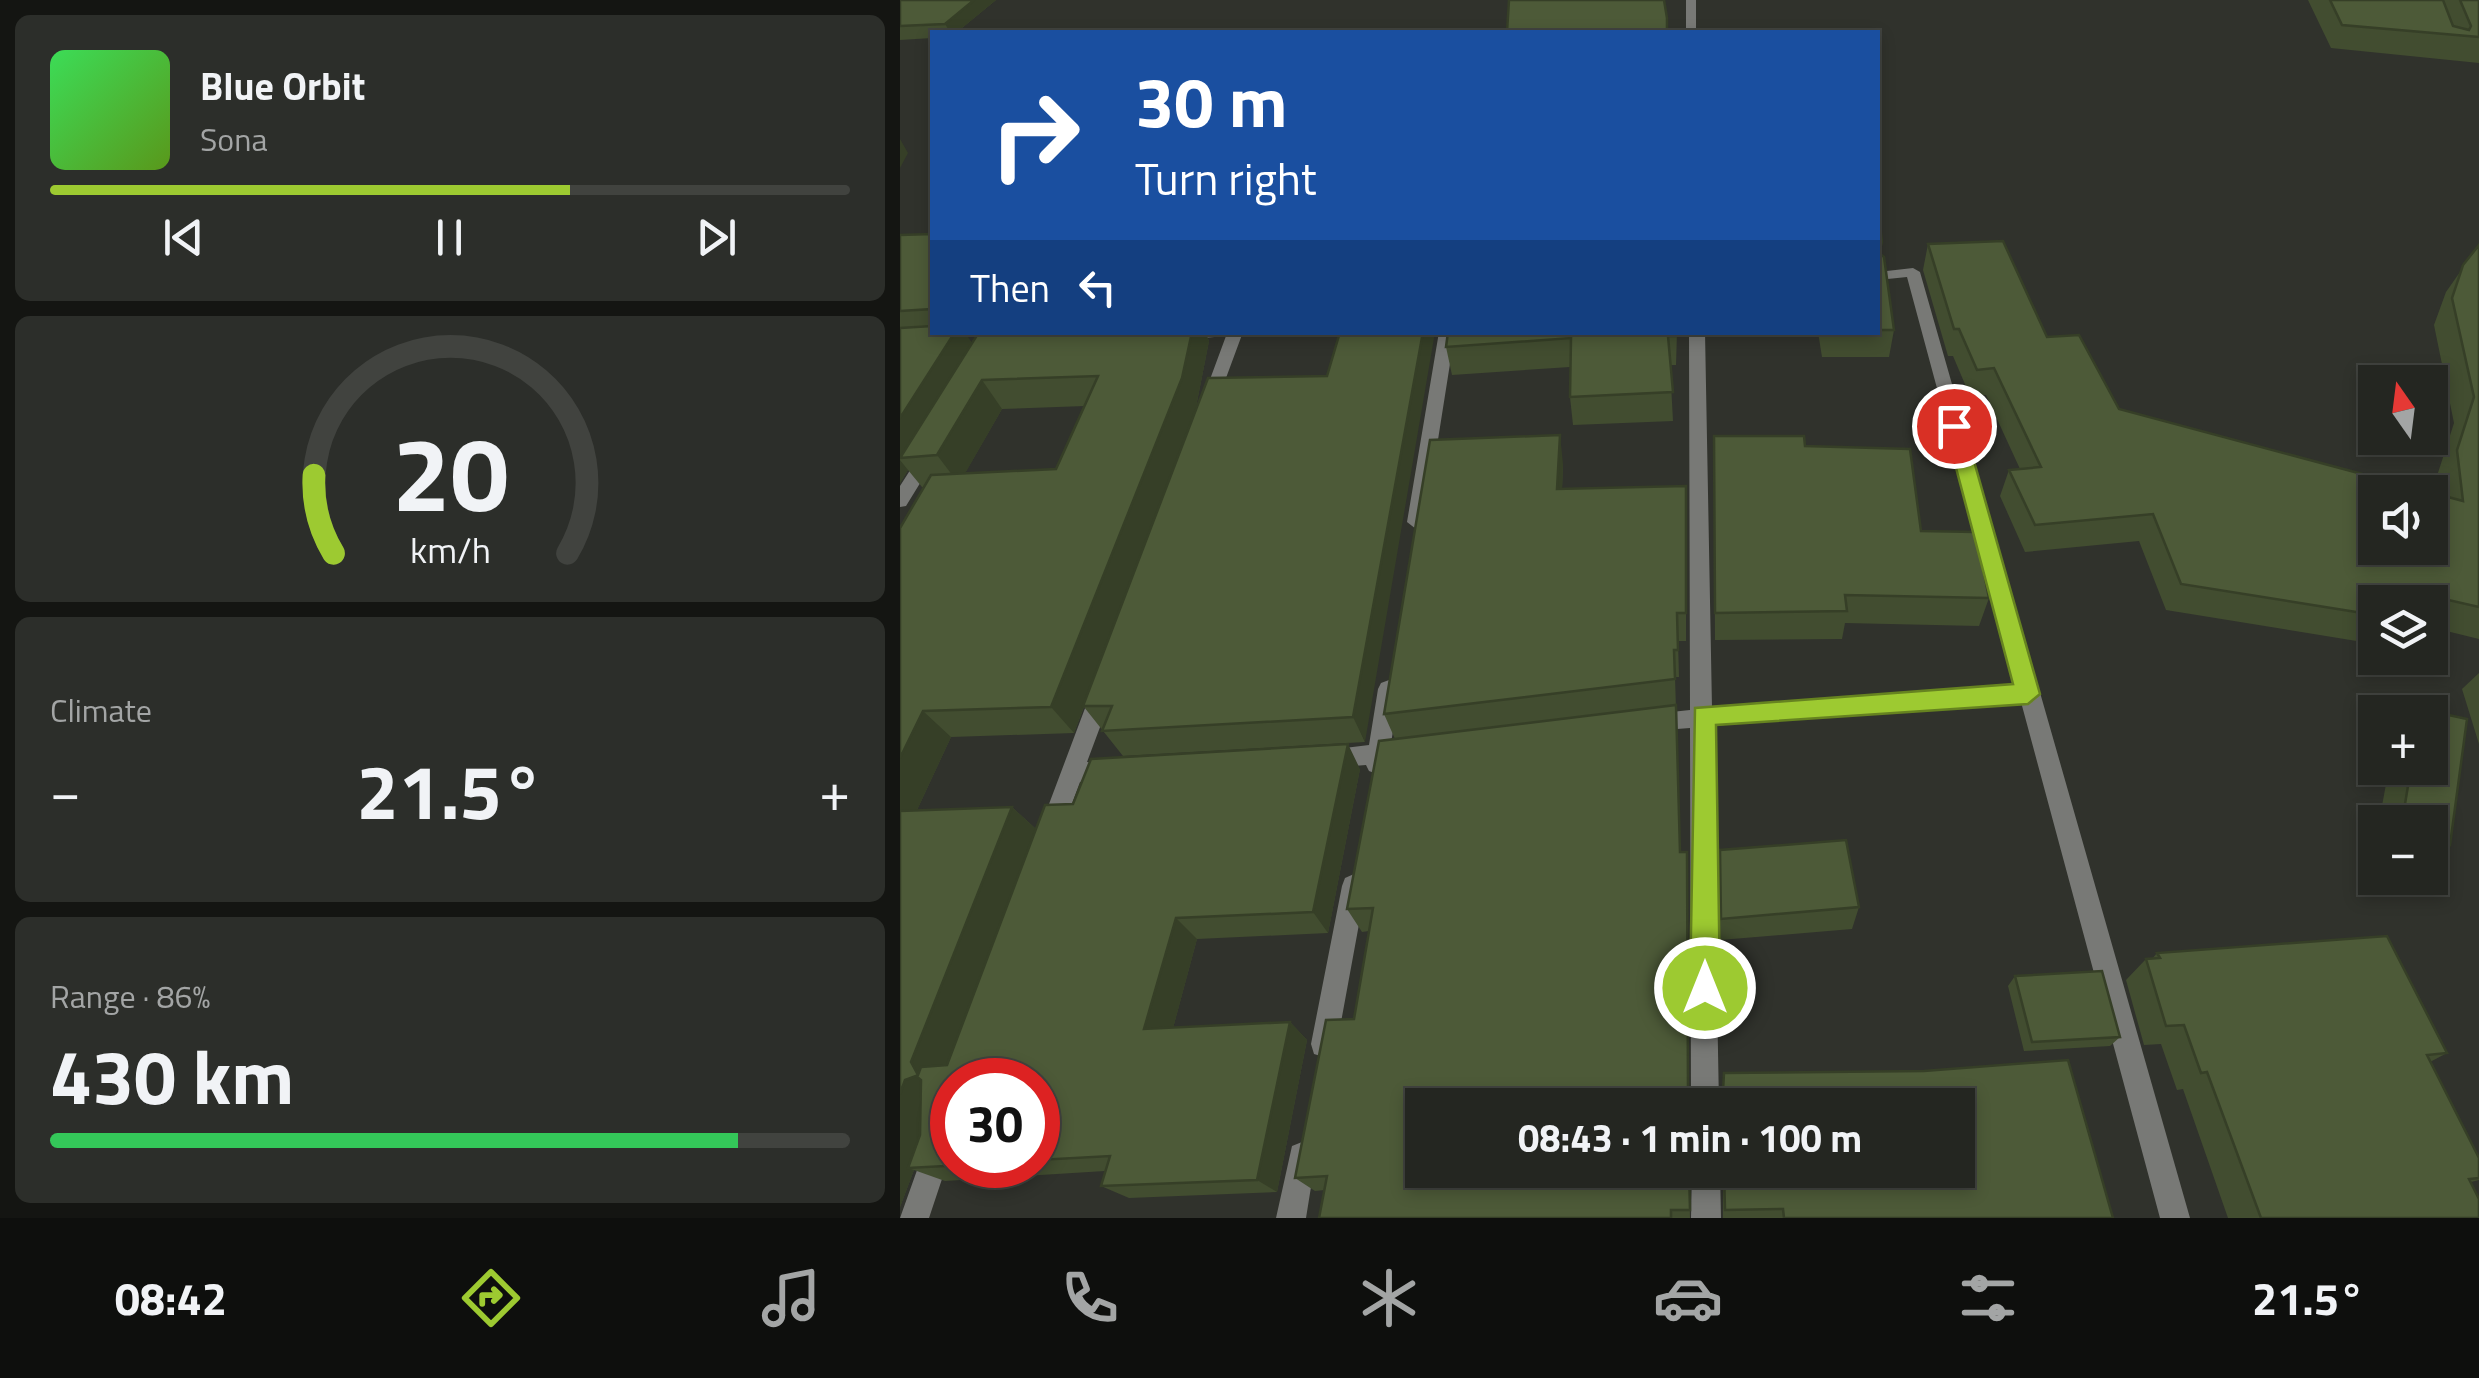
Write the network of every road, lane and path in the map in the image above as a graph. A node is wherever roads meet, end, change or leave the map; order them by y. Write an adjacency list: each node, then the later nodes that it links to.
1 (1691, 0): 2 (street)
2 (1691, 30)
3 (1880, 276): 15 (street)
4 (1180, 335): 8 (street)
5 (1234, 335): 9 (street)
6 (1447, 335): 12 (street)
7 (1697, 335): 16 (street)
8 (1166, 336)
9 (1201, 424)
10 (938, 438): 11 (street)
11 (900, 501)
12 (1413, 544)
13 (1394, 659): 19 (street)
14 (1106, 681): 22 (street)
15 (2028, 694): 16 (street); 34 (street)
16 (1704, 716): 17 (street); 27 (street)
17 (1627, 725)
18 (1417, 750): 19 (street)
19 (1378, 755): 20 (street); 23 (street)
20 (1302, 759)
21 (1129, 770): 22 (street)
22 (1072, 773): 24 (street)
23 (1371, 793)
24 (1046, 845)
25 (1360, 851): 26 (street)
26 (1320, 1064)
27 (1706, 1088)
28 (1309, 1122): 32 (street)
29 (930, 1173): 31 (street)
30 (1706, 1188): 33 (street)
31 (914, 1218)
32 (1291, 1218)
33 (1706, 1218)
34 (2175, 1218)

